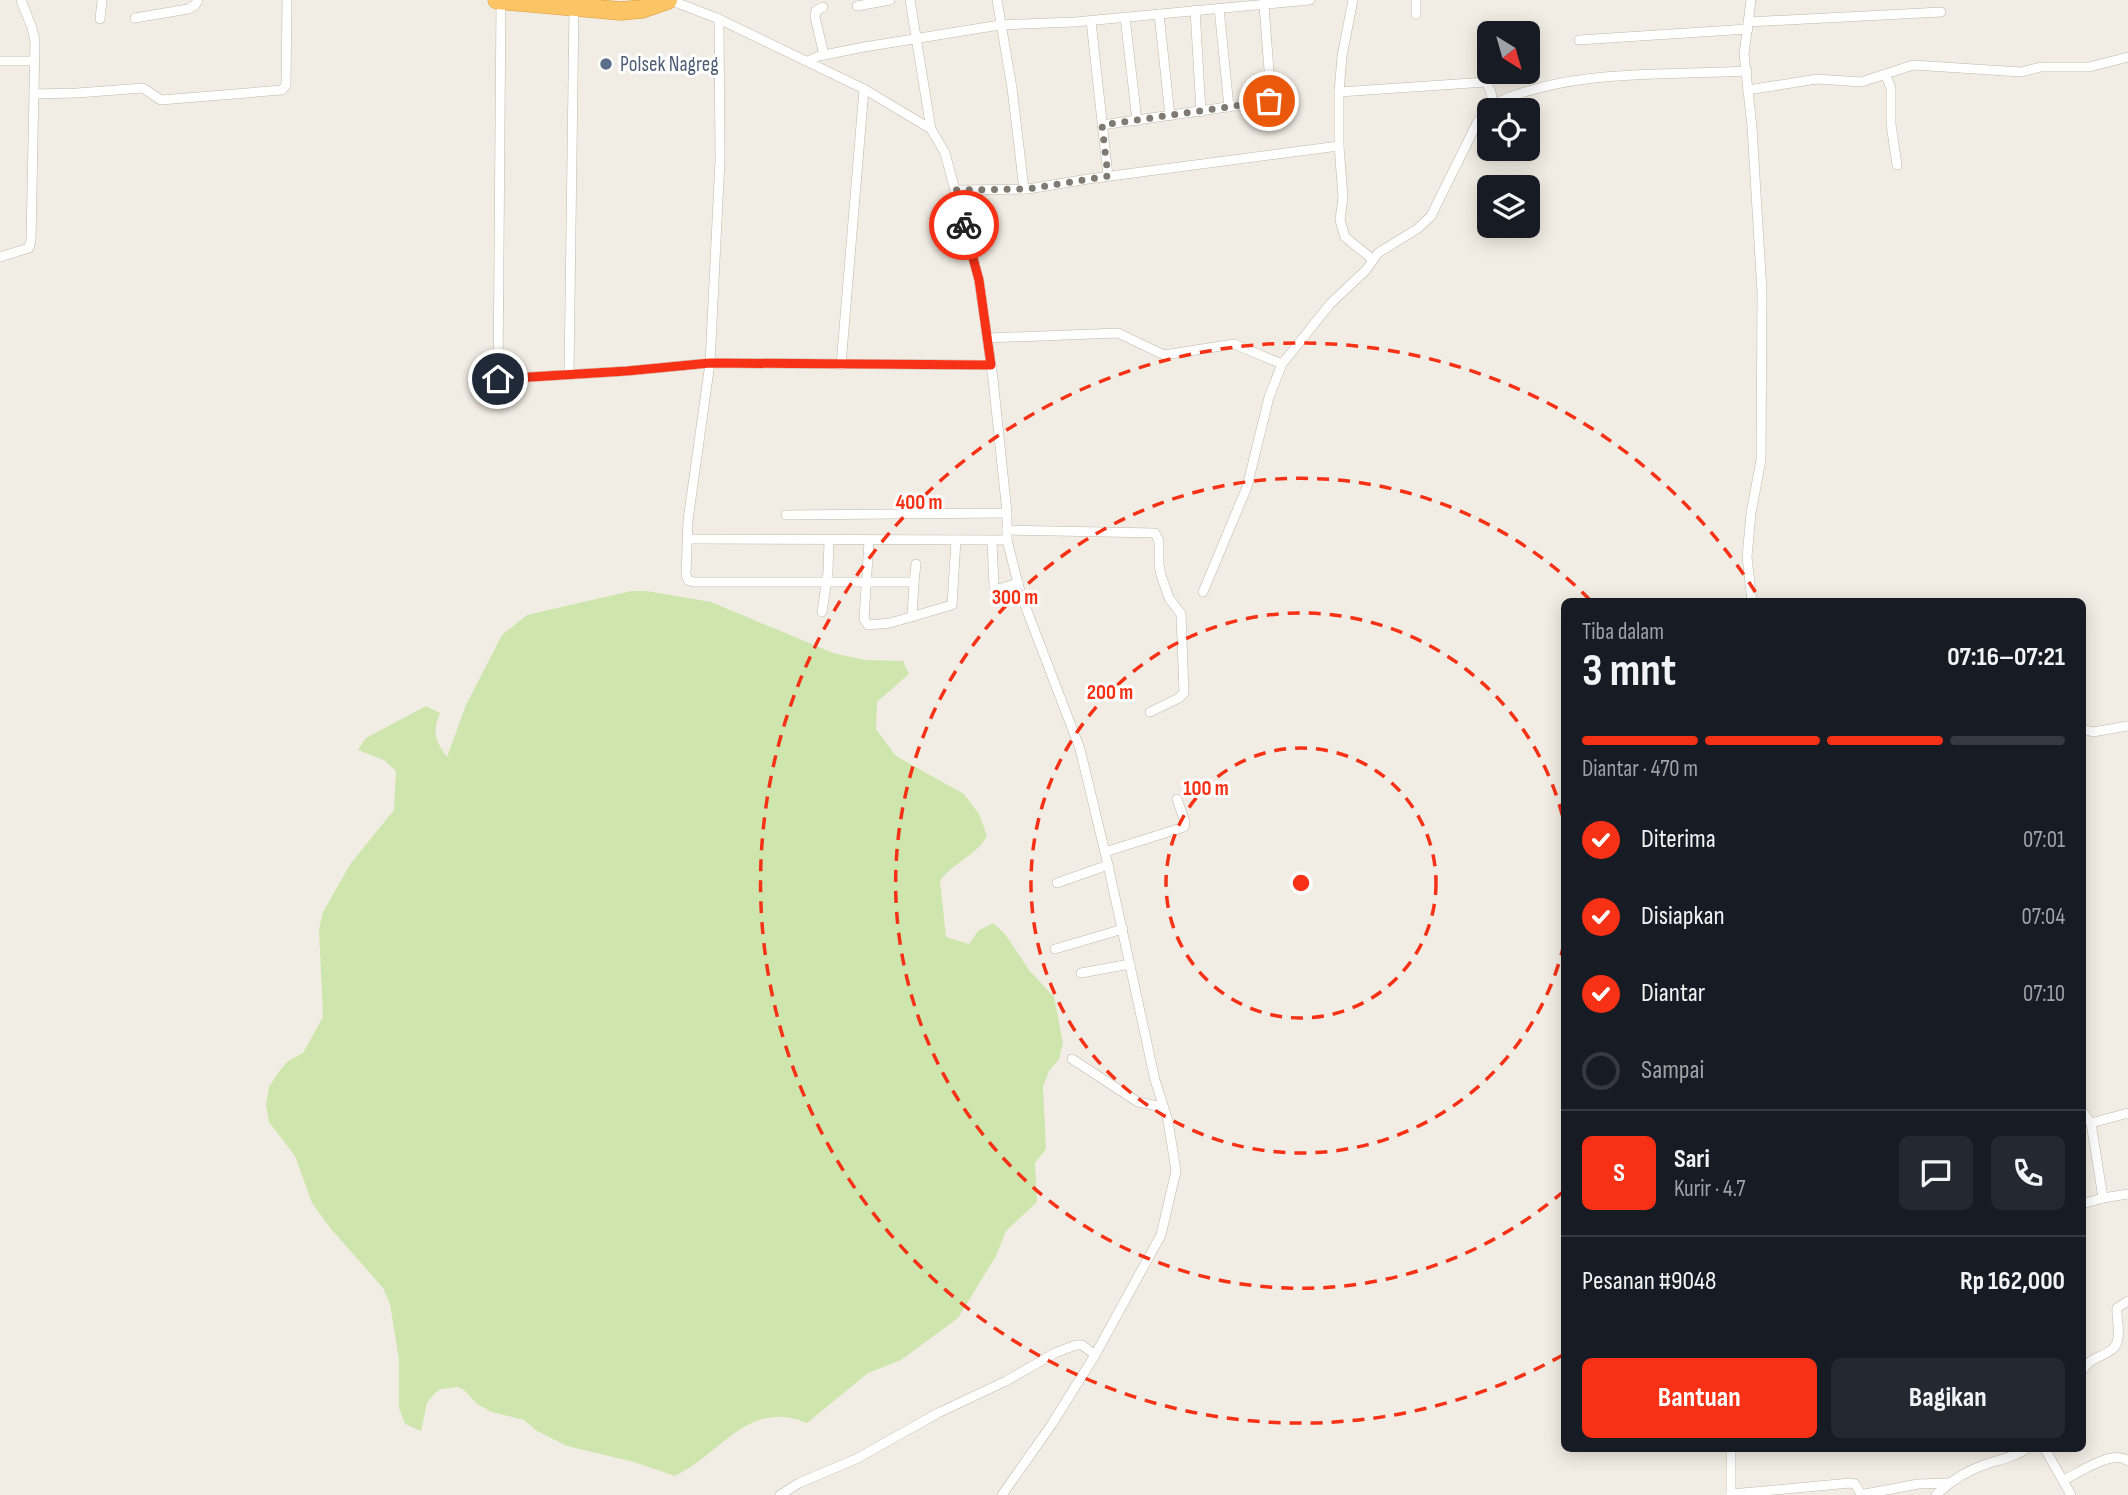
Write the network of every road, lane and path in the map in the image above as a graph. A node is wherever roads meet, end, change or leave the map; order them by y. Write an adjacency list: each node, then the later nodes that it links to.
1 (21, 0): 35 (street)
2 (102, 0): 25 (street)
3 (198, 0): 24 (street)
4 (287, 0): 42 (street)
5 (499, 0): 17 (highway); 64 (street)
6 (669, 0): 17 (highway); 26 (street)
7 (890, 0): 16 (street)
8 (910, 0): 30 (street)
9 (997, 0): 28 (street)
10 (1310, 0): 15 (street)
11 (1353, 0): 41 (street)
12 (1416, 0): 22 (street)
13 (1751, 0): 29 (street)
14 (1223, 5): 15 (street); 19 (street); 45 (street)
15 (1264, 5): 45 (street)
16 (857, 6)
17 (574, 7): 64 (street)
18 (823, 7): 32 (street)
19 (1195, 10): 21 (street); 46 (street)
20 (1941, 12): 29 (street)
21 (1159, 14): 23 (street); 47 (street)
22 (1416, 14)
23 (1125, 17): 27 (street); 48 (street)
24 (135, 18)
25 (100, 19)
26 (719, 19): 36 (street); 60 (street)
27 (1091, 21): 28 (street); 50 (street)
28 (1000, 25): 30 (street); 55 (street)
29 (1748, 26): 31 (street); 37 (street)
30 (916, 38): 32 (street); 51 (street)
31 (1579, 40)
32 (824, 55): 36 (street)
33 (2128, 57): 38 (street)
34 (0, 61): 35 (street)
35 (34, 61): 42 (street)
36 (808, 61): 39 (street)
37 (1747, 71): 40 (street); 44 (street)
38 (1885, 74): 40 (street); 53 (street)
39 (864, 89): 51 (street); 61 (street)
40 (1748, 90): 79 (street)
41 (1339, 92): 43 (street); 52 (street)
42 (34, 94): 57 (street)
43 (1492, 98)
44 (1505, 98)
45 (1229, 107): 46 (street)
46 (1200, 111): 47 (street)
47 (1170, 116): 48 (street)
48 (1137, 121): 50 (street)
49 (1477, 123): 58 (street)
50 (1102, 125): 54 (street)
51 (931, 129): 56 (street)
52 (1339, 146): 54 (street); 58 (street)
53 (1897, 165)
54 (1108, 176): 55 (street)
55 (1024, 189): 56 (street)
56 (955, 190): 59 (street)
57 (0, 257)
58 (1372, 260): 63 (street)
59 (988, 338): 62 (street); 63 (street)
60 (710, 363): 61 (street); 64 (street); 68 (street)
61 (841, 365): 62 (street)
62 (991, 365): 65 (street)
63 (1282, 365): 78 (street)
64 (569, 375)
65 (1007, 513): 66 (street); 67 (street)
66 (786, 515)
67 (1007, 536): 72 (street); 77 (street); 82 (street)
68 (688, 539): 69 (street); 74 (street)
69 (829, 540): 71 (street); 74 (street)
70 (956, 540): 71 (street); 72 (street); 81 (street)
71 (869, 541): 76 (street)
72 (992, 542): 77 (street)
73 (916, 564): 75 (street)
74 (826, 582): 76 (street); 80 (street)
75 (914, 582): 76 (street); 81 (street)
76 (866, 583): 81 (street)
77 (1018, 583): 86 (street)
78 (1203, 592)
79 (1752, 598)
80 (822, 612)
81 (912, 617)
82 (1150, 712)
83 (2128, 726): 84 (street)
84 (2086, 730)
85 (1177, 799): 86 (street)
86 (1105, 852): 87 (street)
87 (1108, 865): 88 (street); 89 (street)
88 (1057, 883)
89 (1122, 929): 90 (street); 91 (street)
90 (1055, 949)
91 (1130, 964): 92 (street); 94 (street)
92 (1081, 973)
93 (1072, 1059): 94 (street)
94 (1163, 1107): 102 (street)
95 (2128, 1113): 97 (street)
96 (2086, 1116): 97 (street)
97 (2091, 1123): 99 (street)
98 (2128, 1194): 99 (street)
99 (2103, 1198): 100 (street)
100 (2086, 1203)
101 (2128, 1301): 103 (street)
102 (1095, 1355): 111 (street); 112 (street)
103 (2086, 1365)
104 (1731, 1452): 113 (street)
105 (2021, 1452): 109 (street)
106 (2047, 1452): 108 (street)
107 (2128, 1461): 108 (street)
108 (2064, 1480): 116 (street)
109 (1948, 1483): 114 (street); 115 (street)
110 (1823, 1491): 113 (street); 114 (street)
111 (780, 1495)
112 (1002, 1495)
113 (1731, 1495)
114 (1860, 1495)
115 (1936, 1495)
116 (2071, 1495)

